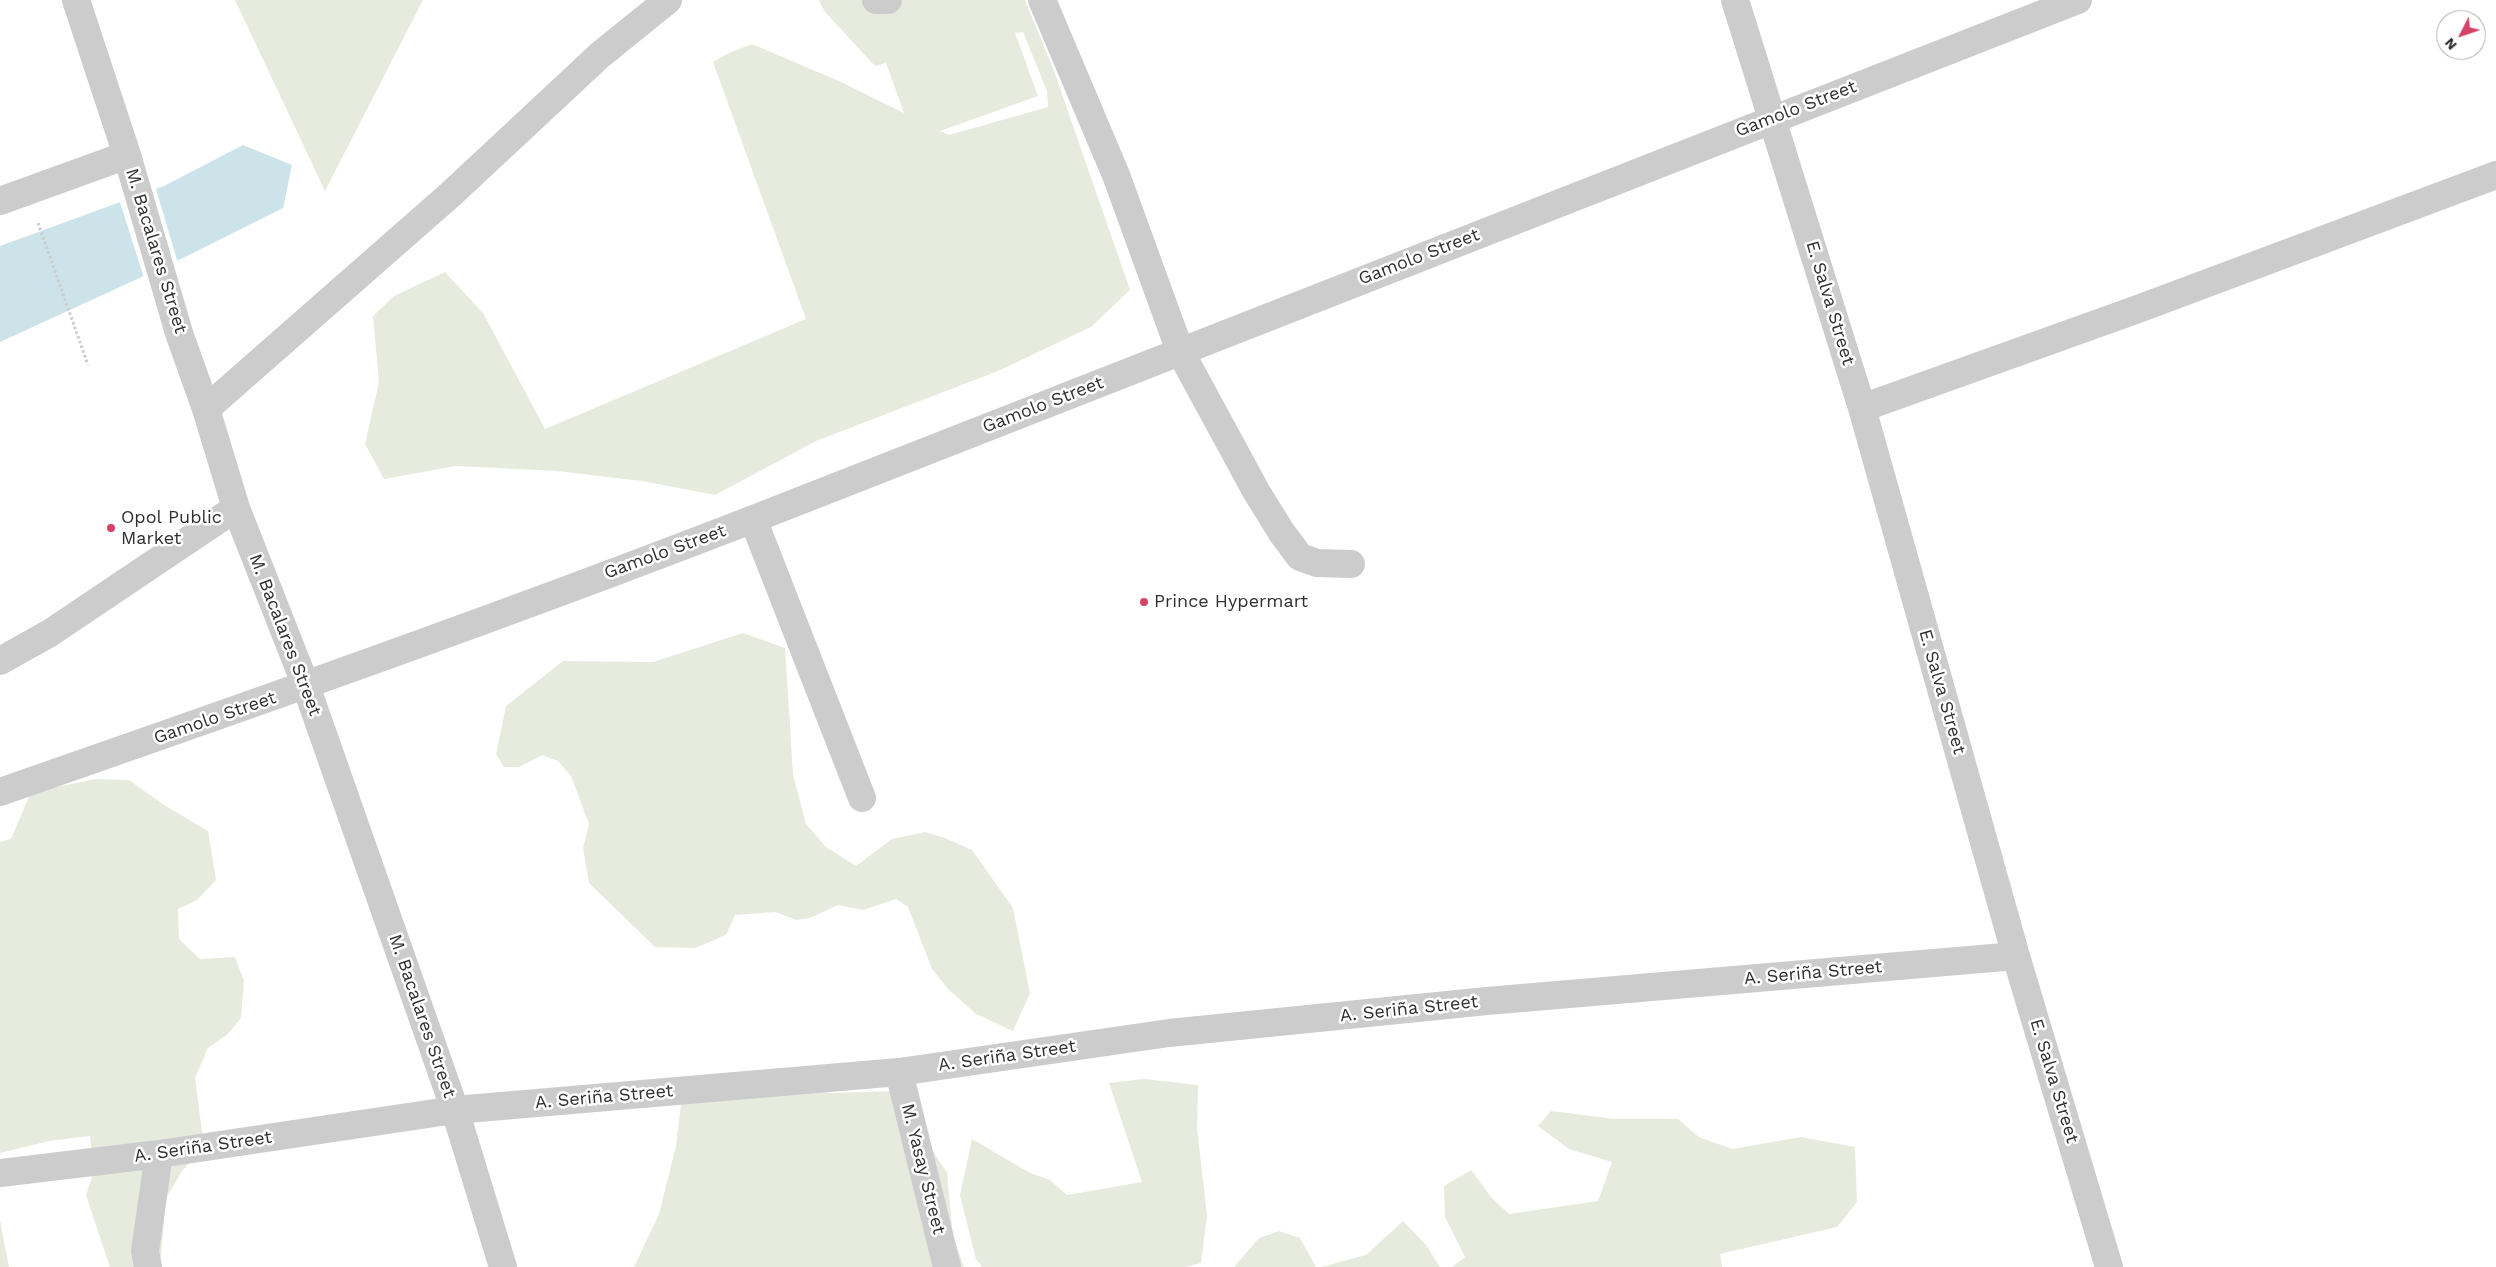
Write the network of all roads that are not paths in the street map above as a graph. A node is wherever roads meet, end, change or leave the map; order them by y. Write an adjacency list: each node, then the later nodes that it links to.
1 (76, 0): 9 (street, M. Bacalares Street)
2 (668, 0): 14 (street)
3 (876, 0): 4 (street)
4 (888, 0)
5 (1042, 0): 12 (street)
6 (1735, 0): 8 (street, E. Salva Street)
7 (2078, 0): 8 (street, Gamolo Street)
8 (1773, 118): 12 (street, Gamolo Street); 13 (street, E. Salva Street)
9 (127, 155): 11 (street); 14 (street, M. Bacalares Street)
10 (2496, 175): 13 (street)
11 (0, 201)
12 (1180, 351): 16 (street, Gamolo Street); 17 (street)
13 (1862, 408): 22 (street, E. Salva Street)
14 (206, 409): 15 (street, M. Bacalares Street)
15 (236, 508): 18 (street); 19 (street, M. Bacalares Street)
16 (753, 519): 19 (street, Gamolo Street); 21 (street)
17 (1351, 564)
18 (0, 661)
19 (306, 686): 20 (street, Gamolo Street); 24 (street, M. Bacalares Street)
20 (0, 792)
21 (862, 798)
22 (2016, 956): 23 (street, A. Seriña Street); 30 (street, E. Salva Street)
23 (899, 1072): 24 (street, A. Seriña Street); 29 (street, M. Yasay Street)
24 (455, 1110): 25 (street, A. Seriña Street); 28 (street, M. Bacalares Street)
25 (159, 1154): 26 (street, A. Seriña Street); 27 (street)
26 (0, 1173)
27 (148, 1267)
28 (503, 1267)
29 (947, 1267)
30 (2109, 1267)

